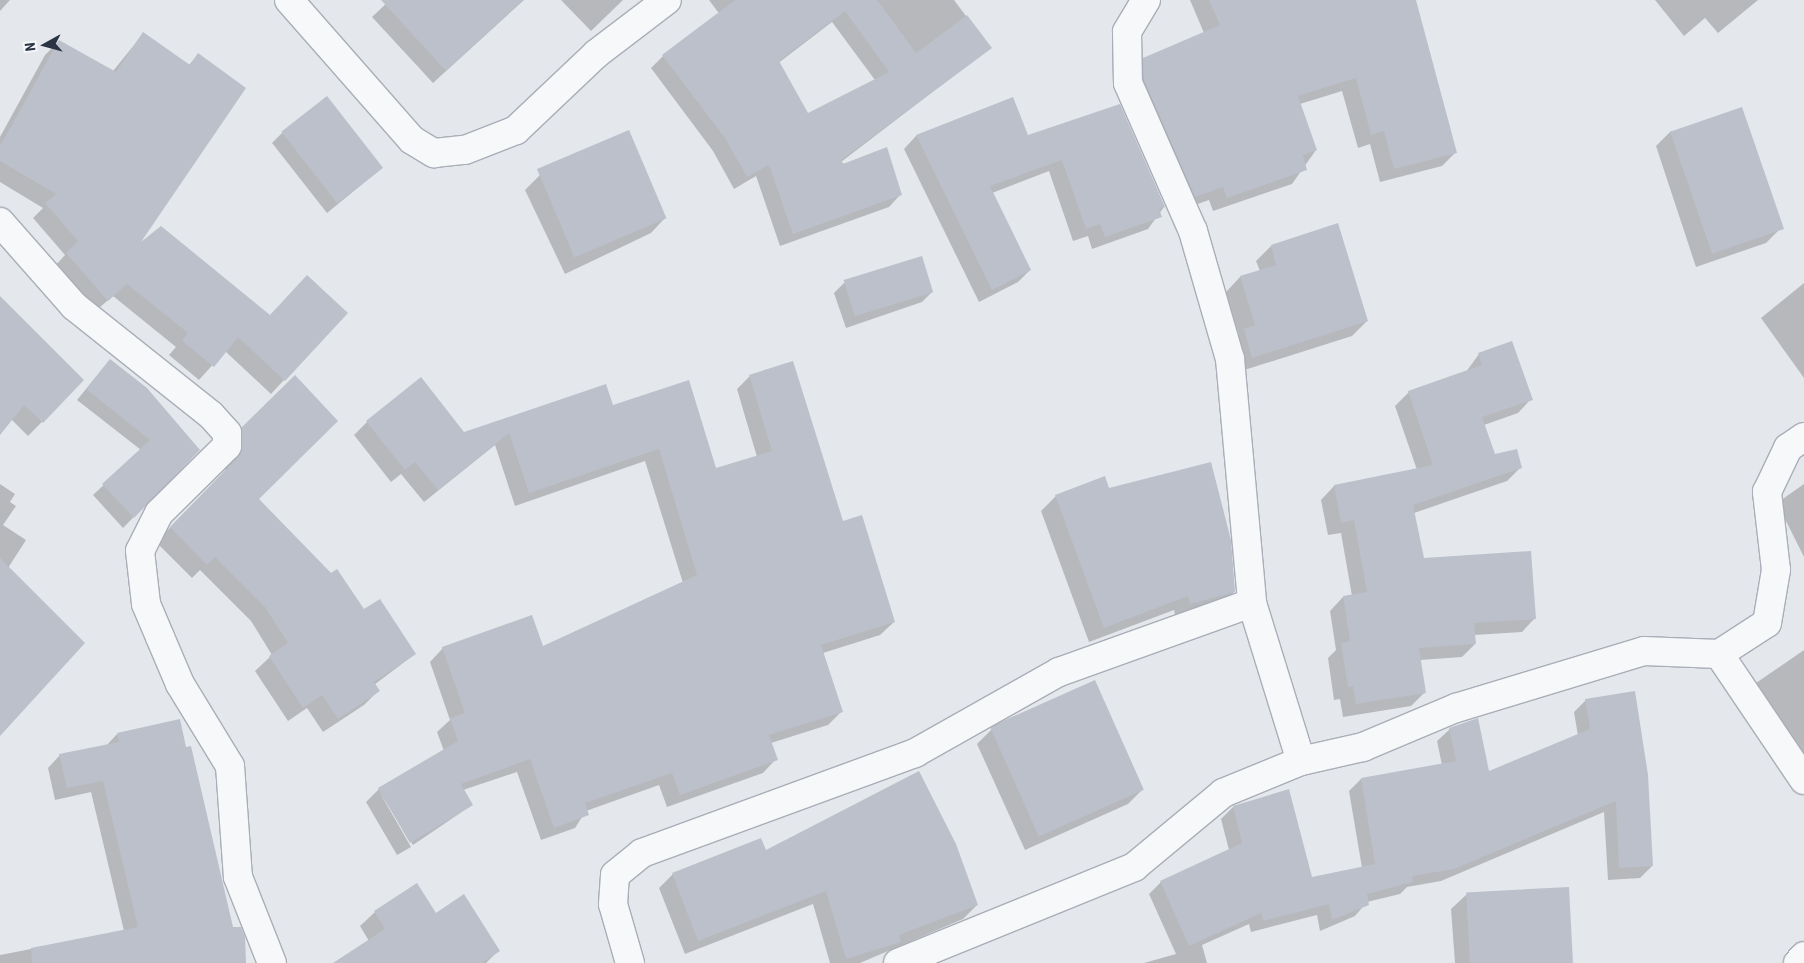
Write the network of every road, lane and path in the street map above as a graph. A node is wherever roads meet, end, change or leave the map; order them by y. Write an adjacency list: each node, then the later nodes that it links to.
1 (289, 0): 2 (street)
2 (667, 0)
3 (1146, 0): 6 (street)
4 (0, 222): 11 (street)
5 (1804, 437): 7 (street)
6 (1252, 603): 8 (street); 12 (street)
7 (1719, 654): 8 (street); 9 (street)
8 (1301, 761): 13 (street)
9 (1804, 780)
10 (1804, 956): 14 (street)
11 (272, 963)
12 (630, 963)
13 (898, 963)
14 (1798, 963)

